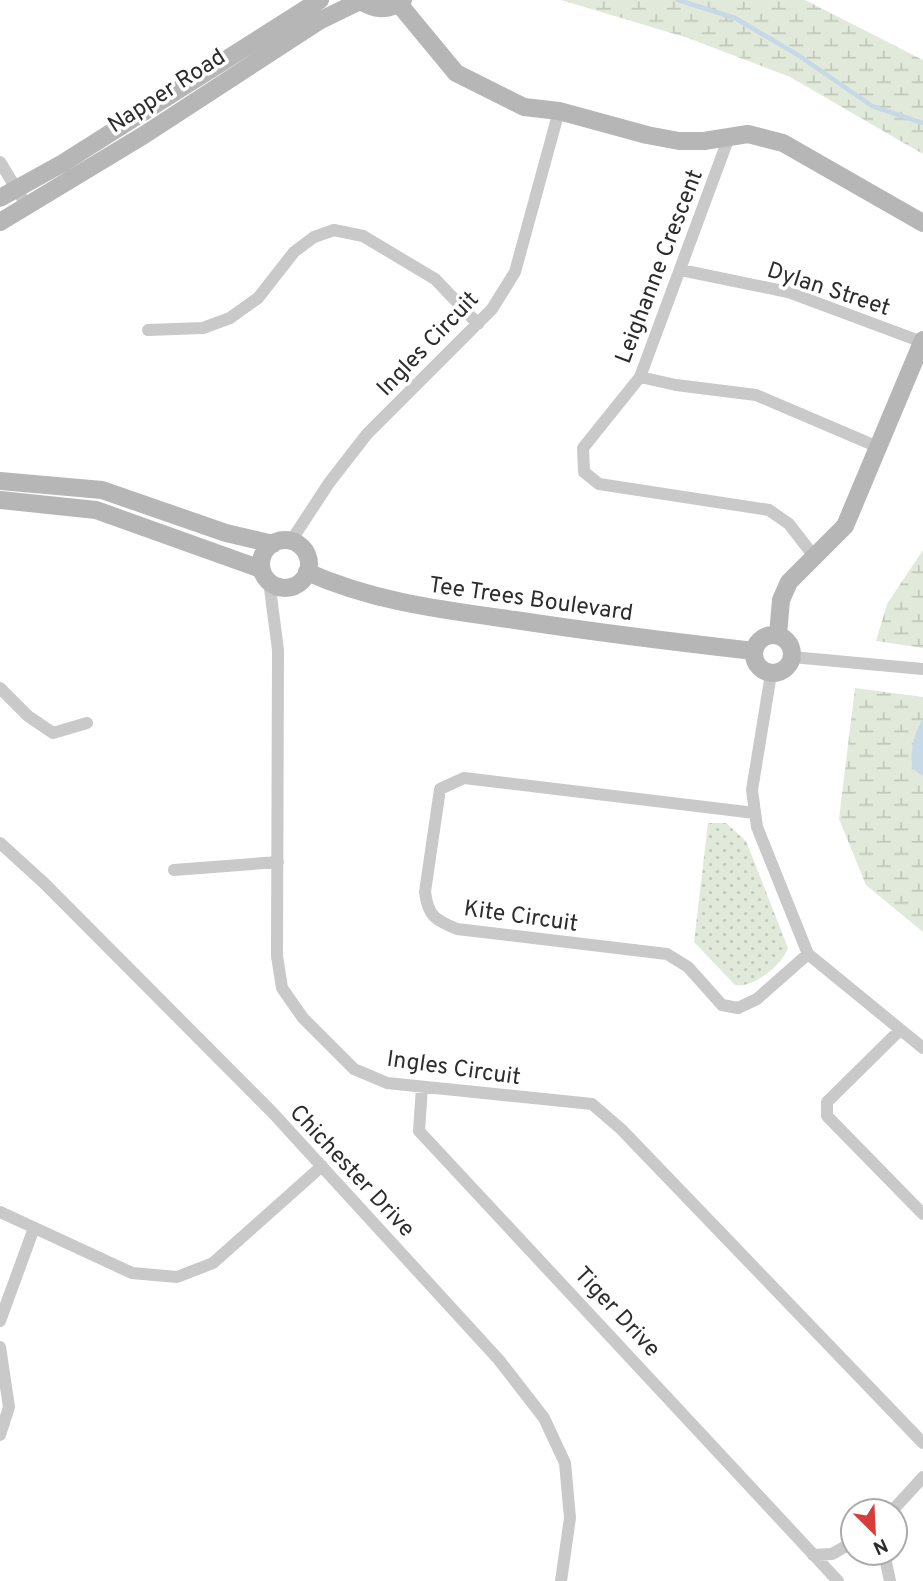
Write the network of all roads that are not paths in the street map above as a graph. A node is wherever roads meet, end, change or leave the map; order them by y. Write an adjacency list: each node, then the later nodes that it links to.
1 (320, 0): 7 (street, Napper Road)
2 (360, 0): 3 (street); 9 (street, Napper Road)
3 (401, 2): 4 (street)
4 (559, 111): 5 (street); 13 (street, Ingles Circuit)
5 (729, 137): 11 (street); 12 (street, Leighanne Crescent)
6 (0, 162): 7 (street)
7 (16, 189): 8 (street, Napper Road); 9 (street)
8 (0, 198)
9 (26, 206): 10 (street, Napper Road)
10 (0, 222)
11 (923, 223)
12 (681, 270): 15 (street, Dylan Street); 16 (street, Leighanne Crescent)
13 (478, 324): 14 (street); 20 (street, Ingles Circuit)
14 (148, 330)
15 (923, 341): 17 (street)
16 (640, 377): 17 (street); 22 (street, Leighanne Crescent)
17 (878, 447): 22 (street)
18 (0, 481): 21 (street)
19 (0, 500): 24 (street)
20 (291, 541): 21 (street); 23 (street)
21 (273, 544): 24 (street)
22 (813, 555): 25 (street)
23 (307, 572): 24 (street); 26 (street, Tee Trees Boulevard)
24 (265, 575): 34 (street, Ingles Circuit)
25 (778, 635): 26 (street); 27 (street)
26 (754, 650): 29 (street)
27 (792, 657): 28 (street); 29 (street)
28 (923, 669)
29 (771, 674): 32 (street)
30 (0, 688): 31 (street)
31 (87, 723)
32 (755, 813): 36 (street); 36 (street, Kite Circuit)
33 (0, 843): 40 (street, Chichester Drive)
34 (278, 862): 35 (street); 39 (street, Ingles Circuit)
35 (174, 870)
36 (808, 954): 37 (street)
37 (900, 1030): 38 (street); 42 (street)
38 (923, 1048)
39 (422, 1087): 47 (street, Ingles Circuit); 51 (street, Tiger Drive)
40 (322, 1166): 43 (street); 52 (street, Chichester Drive)
41 (0, 1212): 43 (street)
42 (923, 1214)
43 (34, 1228): 44 (street)
44 (0, 1321)
45 (0, 1347): 46 (street)
46 (0, 1435)
47 (923, 1443)
48 (923, 1477): 49 (street)
49 (905, 1497)
50 (839, 1550): 51 (street)
51 (814, 1555): 53 (street, Tiger Drive)
52 (561, 1581)
53 (838, 1581)

